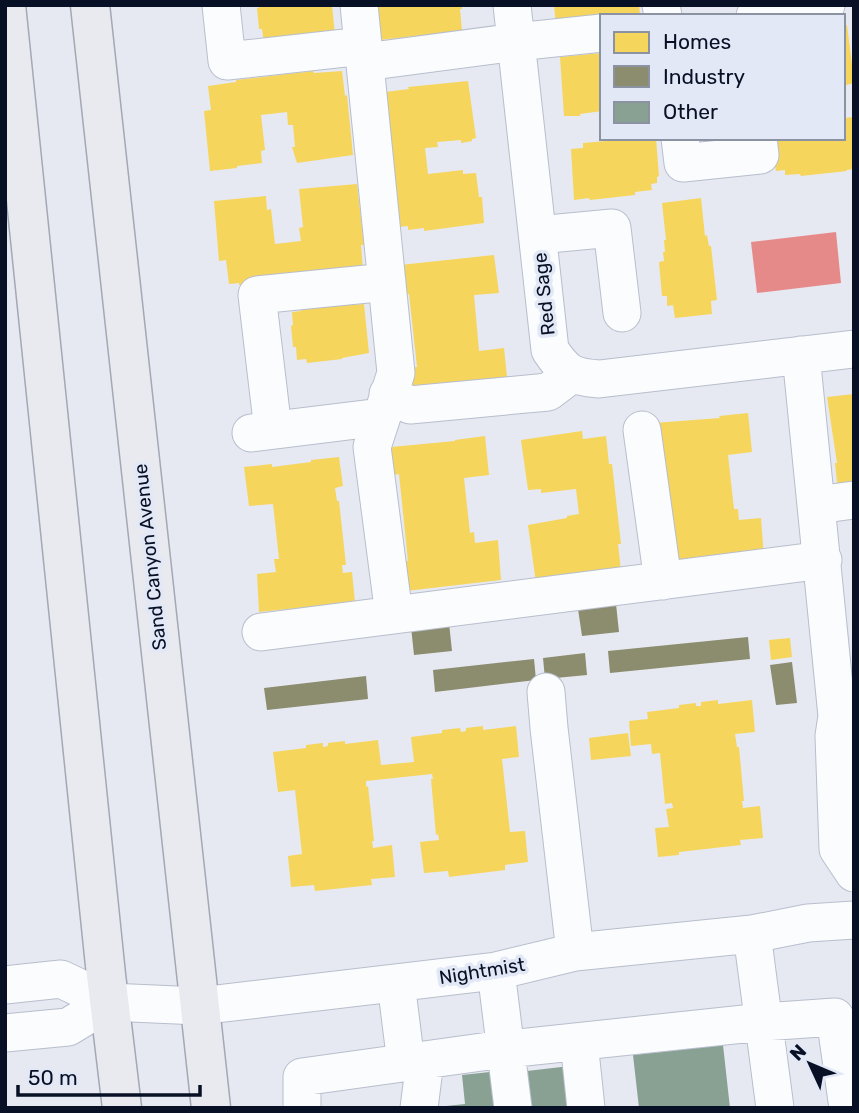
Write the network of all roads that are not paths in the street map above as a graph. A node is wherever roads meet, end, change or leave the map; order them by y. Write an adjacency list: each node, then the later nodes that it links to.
1 (6, 5): 36 (main road)
2 (90, 5): 37 (main road, Sand Canyon Avenue)
3 (221, 5): 10 (street)
4 (359, 5): 10 (street)
5 (512, 5): 9 (street, Red Sage)
6 (826, 5): 7 (street)
7 (768, 14)
8 (600, 33): 9 (street)
9 (516, 42): 10 (street); 13 (street, Red Sage)
10 (364, 54): 14 (street)
11 (680, 140): 12 (street)
12 (758, 140)
13 (538, 235): 15 (street); 18 (street, Red Sage)
14 (387, 282): 19 (street); 19 (street)
15 (622, 313)
16 (854, 349): 17 (street)
17 (801, 355): 18 (street); 22 (street)
18 (572, 374): 19 (street)
19 (384, 406): 25 (street)
20 (642, 430): 24 (street)
21 (854, 500): 22 (street)
22 (817, 505): 23 (street)
23 (823, 560): 24 (street); 28 (street)
24 (663, 580): 25 (street)
25 (394, 615): 26 (street)
26 (261, 632)
27 (546, 692): 32 (street)
28 (846, 726): 29 (street)
29 (854, 873)
30 (854, 920): 31 (street, Nightmist)
31 (752, 934): 32 (street, Nightmist); 38 (street)
32 (575, 953): 33 (street, Nightmist)
33 (496, 971): 34 (street, Nightmist); 41 (street)
34 (397, 983): 37 (street, Nightmist); 42 (street)
35 (5, 985): 36 (street, Nightmist)
36 (109, 1002): 37 (street, Nightmist); 39 (street); 43 (main road)
37 (199, 1006): 44 (main road, Sand Canyon Avenue)
38 (763, 1022): 40 (street); 49 (street); 50 (street)
39 (5, 1033)
40 (579, 1042): 41 (street); 48 (street)
41 (506, 1049): 42 (street); 47 (street)
42 (415, 1062): 45 (street); 46 (street)
43 (122, 1108)
44 (211, 1108)
45 (302, 1108)
46 (419, 1108)
47 (513, 1108)
48 (586, 1108)
49 (775, 1108)
50 (848, 1108)

